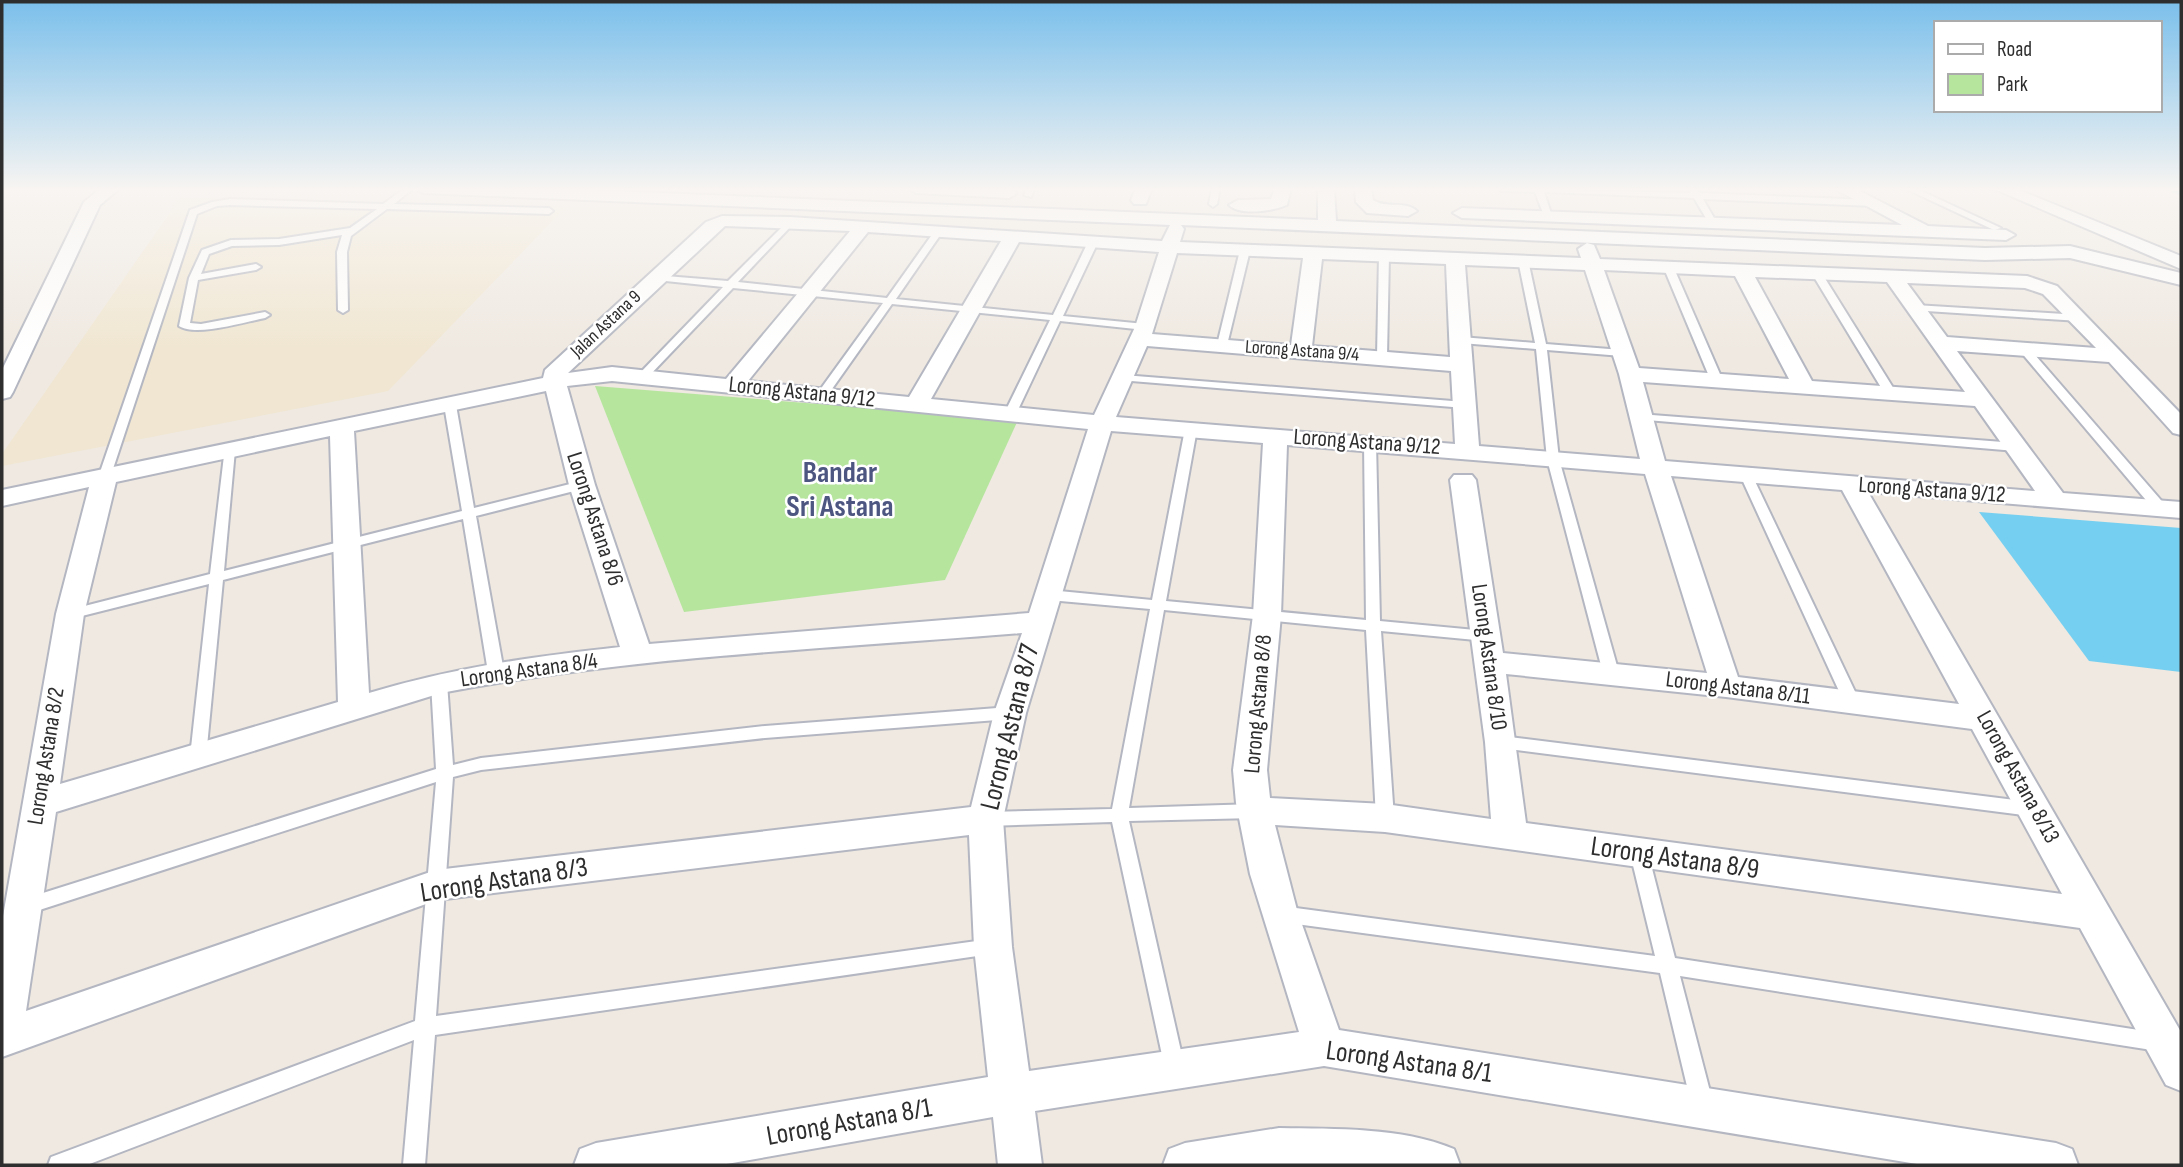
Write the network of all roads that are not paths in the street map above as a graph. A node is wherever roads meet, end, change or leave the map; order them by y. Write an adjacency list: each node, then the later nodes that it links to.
1 (74, 242): 61 (street)
2 (183, 242): 82 (lane)
3 (270, 242): 31 (lane)
4 (346, 242): 38 (lane)
5 (694, 242): 32 (street, Jalan Astana 9)
6 (770, 242): 34 (lane)
7 (850, 242): 35 (street)
8 (931, 242): 36 (lane)
9 (1010, 242): 39 (street)
10 (1093, 242): 42 (lane)
11 (1100, 242): 17 (street, Jalan Astana 9)
12 (1171, 242): 17 (street, Lorong Astana 8/7)
13 (1584, 242): 24 (street)
14 (1715, 242): 20 (street)
15 (1937, 242): 20 (street)
16 (2131, 242): 25 (street)
17 (1171, 247): 18 (street, Jalan Astana 9); 43 (street, Lorong Astana 8/7)
18 (1245, 250): 19 (street, Jalan Astana 9); 46 (lane)
19 (1313, 252): 21 (street, Jalan Astana 9); 49 (street)
20 (1947, 252): 33 (street)
21 (1384, 255): 22 (street, Jalan Astana 9); 52 (lane)
22 (1455, 257): 23 (street, Jalan Astana 9); 44 (street)
23 (1523, 260): 24 (street, Jalan Astana 9); 47 (lane)
24 (1593, 263): 26 (street, Jalan Astana 9); 50 (street)
25 (2181, 263)
26 (1668, 266): 28 (street, Jalan Astana 9); 57 (lane)
27 (256, 267): 31 (lane)
28 (1742, 270): 29 (street, Jalan Astana 9); 60 (street)
29 (1816, 272): 30 (street, Jalan Astana 9); 63 (lane)
30 (1892, 276): 37 (street); 41 (street, Jalan Astana 9)
31 (194, 278): 40 (lane)
32 (656, 278): 34 (lane); 58 (street, Jalan Astana 9)
33 (2181, 279)
34 (729, 284): 35 (lane); 55 (lane)
35 (809, 293): 36 (lane); 59 (street)
36 (887, 302): 39 (lane); 62 (lane)
37 (1915, 308): 41 (lane); 45 (street)
38 (344, 310)
39 (973, 310): 42 (lane); 65 (street)
40 (265, 315)
41 (2080, 318): 51 (street)
42 (1058, 319): 43 (lane); 68 (lane)
43 (1142, 333): 46 (street, Lorong Astana 9/4); 56 (street, Lorong Astana 8/7)
44 (1461, 340): 47 (lane); 53 (street)
45 (1942, 343): 48 (street); 64 (street)
46 (1222, 345): 49 (street, Lorong Astana 9/4)
47 (1541, 347): 50 (lane); 79 (lane)
48 (2024, 349): 51 (street); 88 (lane)
49 (1301, 350): 52 (street, Lorong Astana 9/4)
50 (1622, 353): 54 (street)
51 (2113, 356): 73 (street)
52 (1381, 357): 53 (street, Lorong Astana 9/4)
53 (1463, 365): 67 (street)
54 (1630, 374): 57 (street); 69 (street)
55 (643, 376): 58 (street, Lorong Astana 9/12); 59 (street, Lorong Astana 9/12)
56 (1123, 378): 67 (lane); 70 (street, Lorong Astana 8/7)
57 (1717, 382): 60 (street)
58 (553, 383): 66 (street); 85 (street, Lorong Astana 8/6)
59 (733, 384): 62 (street, Lorong Astana 9/12)
60 (1805, 388): 63 (street)
61 (2, 392)
62 (823, 394): 65 (street, Lorong Astana 9/12)
63 (1891, 394): 64 (street)
64 (1980, 400): 76 (street)
65 (917, 403): 68 (street, Lorong Astana 9/12)
66 (450, 405): 71 (street); 89 (lane)
67 (1465, 405): 78 (street)
68 (1010, 414): 70 (street, Lorong Astana 9/12)
69 (1639, 417): 76 (lane); 80 (street)
70 (1102, 423): 72 (street, Lorong Astana 9/12); 93 (street, Lorong Astana 8/7)
71 (342, 427): 77 (street); 90 (street)
72 (1191, 429): 74 (street, Lorong Astana 9/12); 92 (lane)
73 (2181, 429)
74 (1275, 435): 75 (street, Lorong Astana 9/12); 95 (street, Lorong Astana 8/8)
75 (1370, 442): 78 (street, Lorong Astana 9/12); 96 (lane)
76 (2016, 447): 87 (street)
77 (229, 450): 82 (street); 91 (lane)
78 (1467, 450): 79 (street, Lorong Astana 9/12)
79 (1553, 458): 80 (street, Lorong Astana 9/12); 100 (lane)
80 (1655, 466): 81 (street, Lorong Astana 9/12); 102 (street)
81 (1746, 475): 84 (street, Lorong Astana 9/12); 103 (lane)
82 (104, 478): 86 (street); 94 (street, Lorong Astana 8/2)
83 (1463, 480): 97 (street, Lorong Astana 8/10)
84 (1851, 484): 87 (street, Lorong Astana 9/12); 106 (street, Lorong Astana 8/13)
85 (582, 485): 89 (lane); 98 (street, Lorong Astana 8/6)
86 (2, 498)
87 (2055, 499): 88 (street, Lorong Astana 9/12)
88 (2171, 510)
89 (471, 513): 90 (lane); 99 (lane)
90 (345, 545): 91 (lane); 104 (street)
91 (218, 578): 94 (lane); 108 (lane)
92 (1158, 604): 93 (lane); 95 (lane); 113 (lane)
93 (1043, 609): 98 (street, Lorong Astana 8/4); 105 (street, Lorong Astana 8/7)
94 (70, 614): 110 (street, Lorong Astana 8/2)
95 (1267, 615): 96 (lane); 112 (street, Lorong Astana 8/8)
96 (1373, 625): 97 (lane); 114 (lane)
97 (1488, 649): 100 (street, Lorong Astana 8/11); 107 (street, Lorong Astana 8/10)
98 (638, 655): 99 (street, Lorong Astana 8/4)
99 (496, 672): 101 (street, Lorong Astana 8/4)
100 (1611, 673): 102 (street, Lorong Astana 8/11)
101 (439, 683): 104 (street, Lorong Astana 8/4); 109 (lane)
102 (1727, 685): 103 (street, Lorong Astana 8/11)
103 (1852, 702): 106 (street, Lorong Astana 8/11)
104 (354, 709): 108 (street, Lorong Astana 8/4)
105 (1010, 713): 109 (lane); 115 (street, Lorong Astana 8/7)
106 (1986, 719): 111 (street, Lorong Astana 8/13)
107 (1502, 742): 111 (lane); 116 (street, Lorong Astana 8/10)
108 (198, 757): 110 (street, Lorong Astana 8/4)
109 (445, 773): 118 (lane); 119 (lane)
110 (38, 804): 119 (street, Lorong Astana 8/2)
111 (2036, 810): 121 (street, Lorong Astana 8/13)
112 (1255, 811): 113 (lane); 114 (street, Lorong Astana 8/9); 120 (street, Lorong Astana 8/8)
113 (1119, 815): 115 (lane); 128 (lane)
114 (1385, 818): 116 (street, Lorong Astana 8/9)
115 (986, 819): 118 (street, Lorong Astana 8/3); 122 (street, Lorong Astana 8/7)
116 (1510, 835): 117 (street, Lorong Astana 8/9)
117 (1639, 853): 121 (street, Lorong Astana 8/9); 123 (lane)
118 (436, 885): 124 (lane); 125 (street, Lorong Astana 8/3)
119 (23, 908): 125 (street, Lorong Astana 8/2)
120 (1280, 914): 123 (lane); 126 (street, Lorong Astana 8/8)
121 (2095, 914): 127 (street, Lorong Astana 8/13)
122 (993, 947): 124 (lane); 129 (street, Lorong Astana 8/7)
123 (1669, 966): 127 (lane); 130 (lane)
124 (423, 1027): 131 (lane); 132 (lane)
125 (2, 1038)
126 (1324, 1047): 128 (street, Lorong Astana 8/1); 130 (street, Lorong Astana 8/1)
127 (2174, 1057)
128 (1175, 1069): 129 (street, Lorong Astana 8/1)
129 (1010, 1094): 133 (street, Lorong Astana 8/1); 134 (street, Lorong Astana 8/7)
130 (1703, 1109): 137 (street, Lorong Astana 8/1)
131 (59, 1165)
132 (414, 1165)
133 (596, 1165)
134 (1020, 1165)
135 (1185, 1165): 136 (street)
136 (1438, 1165)
137 (2056, 1165)

